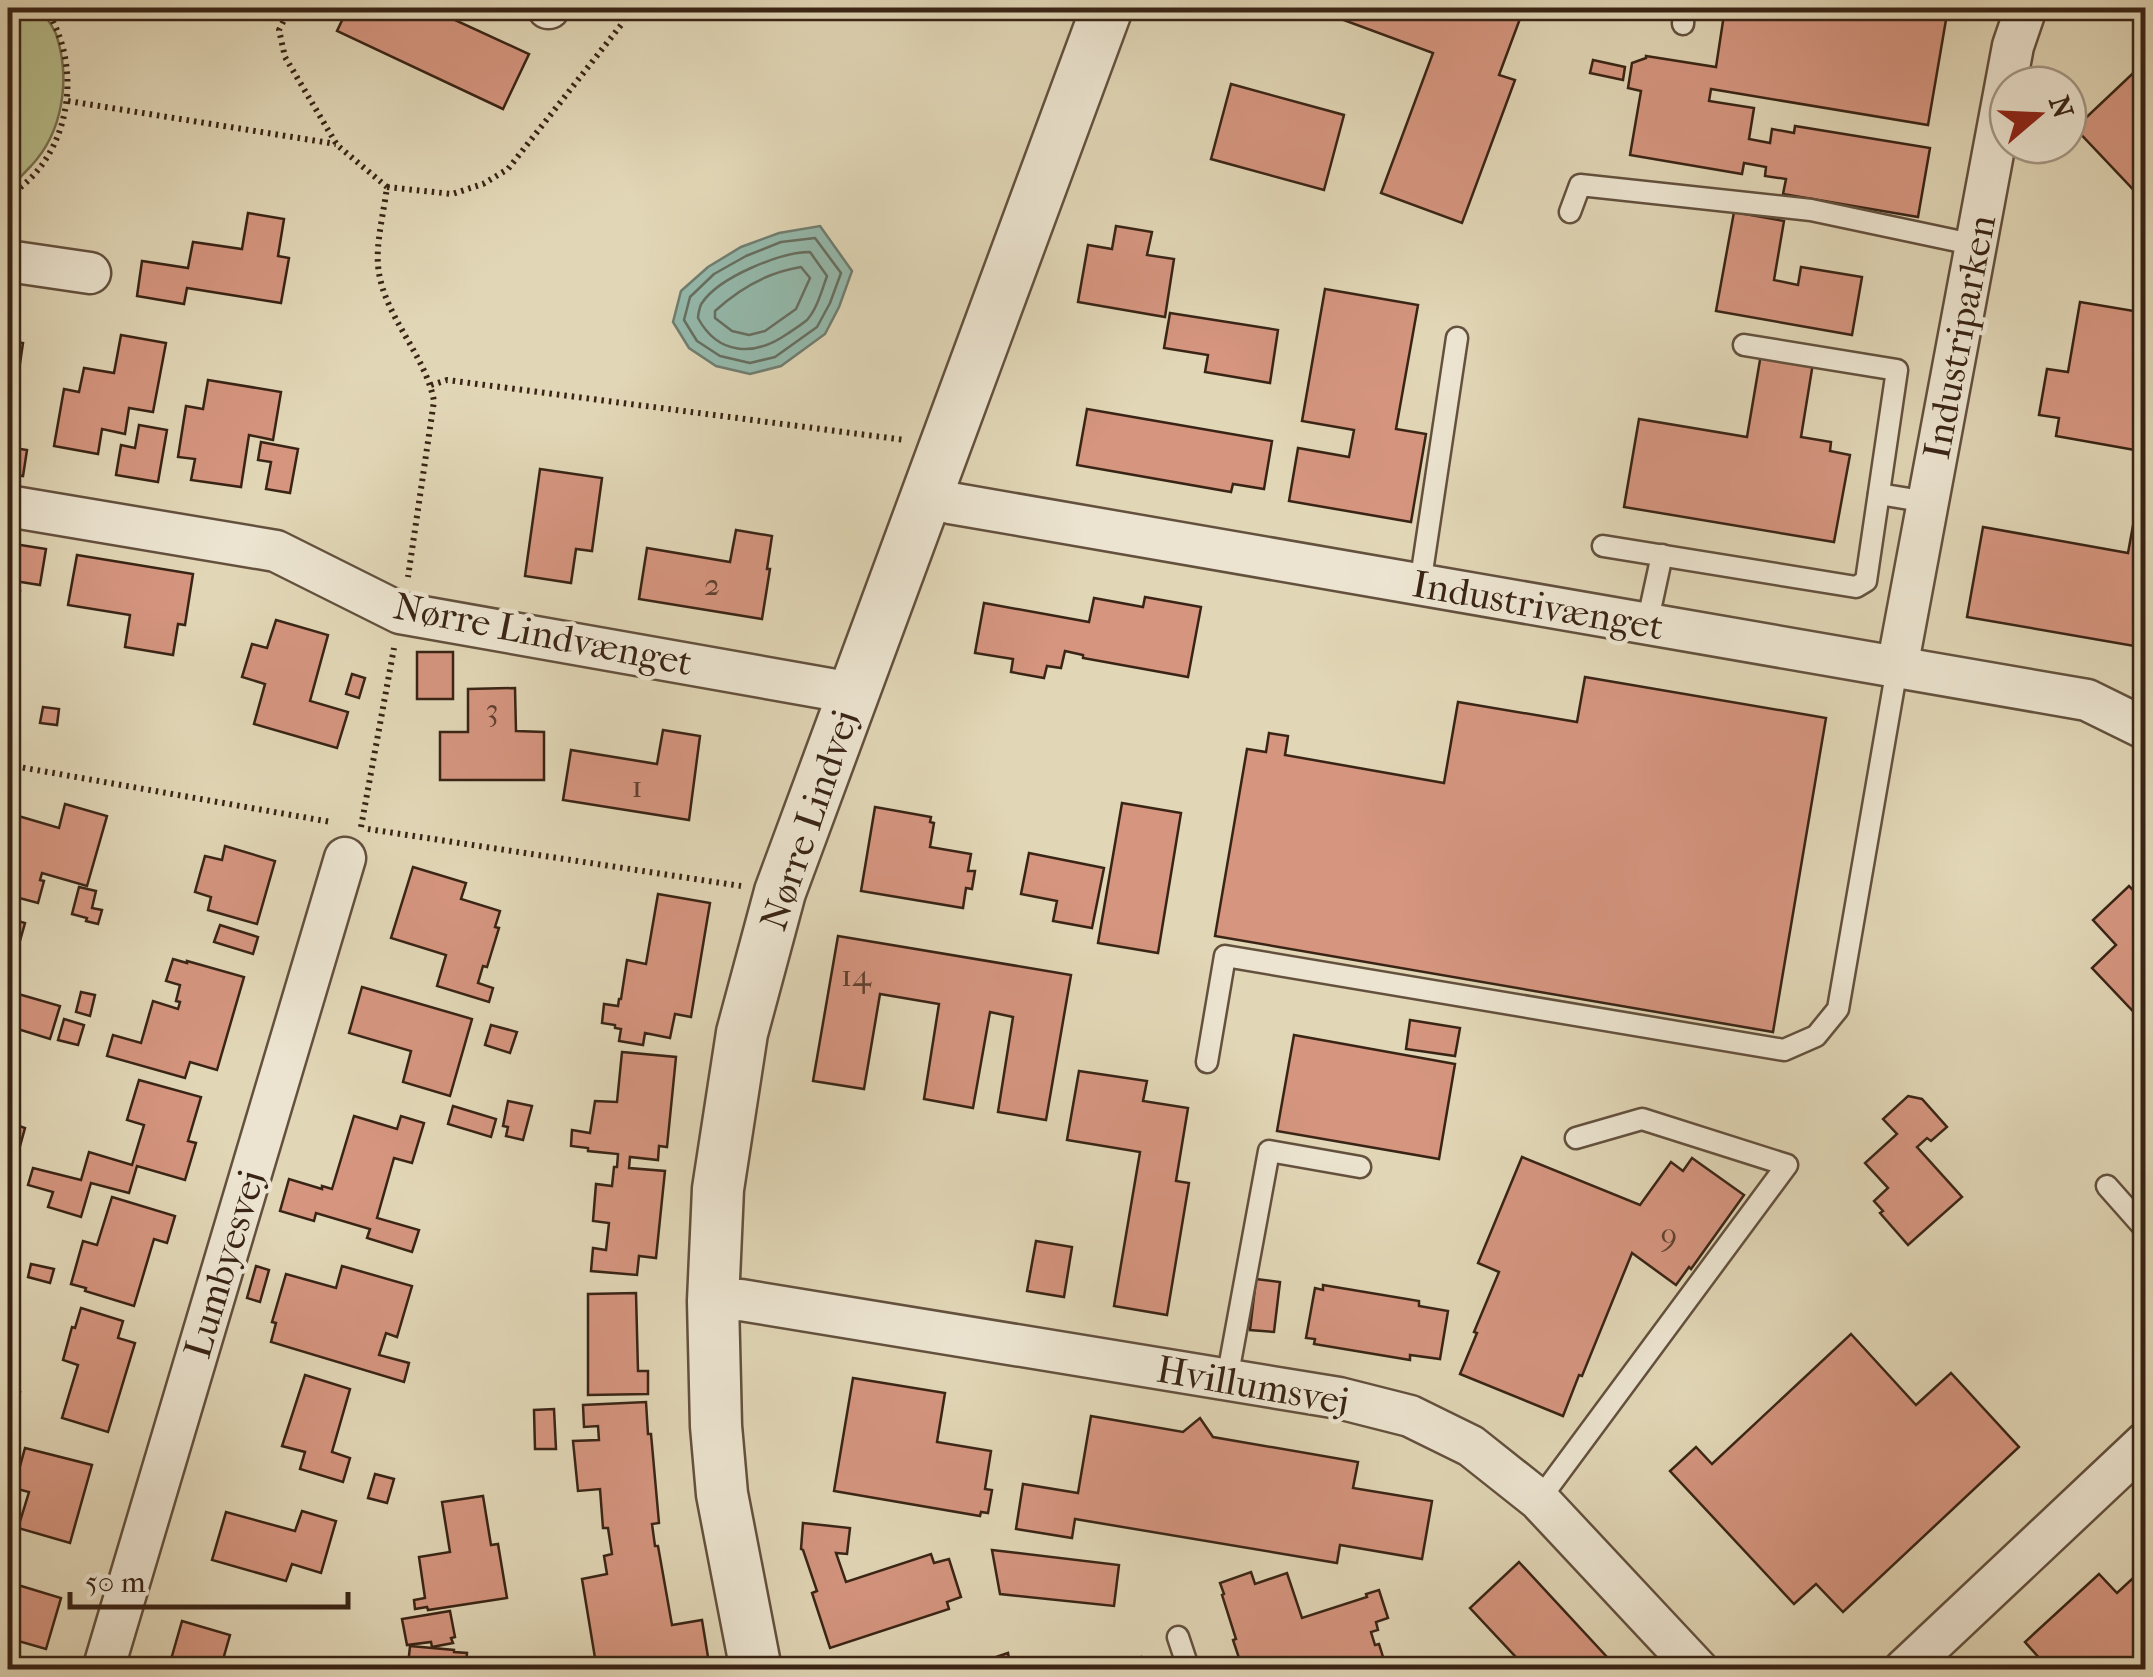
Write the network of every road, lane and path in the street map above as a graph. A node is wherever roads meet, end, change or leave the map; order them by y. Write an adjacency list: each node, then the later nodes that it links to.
1 (45, 8): 6 (path)
2 (290, 8): 7 (path)
3 (626, 8): 8 (path)
4 (1107, 8): 17 (street, Nørre Lindvej)
5 (2026, 8): 11 (street, Industriparken)
6 (68, 101): 7 (path); 9 (path)
7 (337, 144): 8 (path)
8 (387, 187): 16 (path)
9 (8, 196)
10 (1570, 212): 11 (lane)
11 (1976, 245): 19 (street, Industriparken)
12 (8, 262): 13 (street)
13 (90, 273)
14 (1457, 338): 23 (lane)
15 (1744, 345): 18 (lane)
16 (431, 385): 17 (path); 24 (path)
17 (933, 473): 23 (street, Industrivænget); 27 (street, Nørre Lindvej)
18 (1879, 494): 19 (lane); 22 (lane)
19 (1928, 502): 26 (street, Industriparken)
20 (8, 506): 24 (street, Nørre Lindvænget)
21 (1603, 546): 22 (lane)
22 (1662, 556): 25 (lane)
23 (1420, 585): 25 (street, Industrivænget)
24 (400, 613): 27 (street, Nørre Lindvænget); 30 (path)
25 (1647, 624): 26 (street, Industrivænget)
26 (1897, 668): 28 (street, Industrivænget); 32 (lane)
27 (852, 693): 31 (street, Nørre Lindvej)
28 (2146, 729)
29 (8, 765): 30 (path)
30 (349, 837): 31 (path); 42 (street, Lumbyesvej)
31 (780, 892): 37 (street, Nørre Lindvej)
32 (1206, 1062)
33 (1576, 1138): 40 (lane)
34 (1360, 1167): 38 (lane)
35 (2107, 1186): 36 (lane)
36 (2146, 1230)
37 (713, 1301): 38 (street, Hvillumsvej); 43 (street, Nørre Lindvej)
38 (1227, 1379): 40 (street, Hvillumsvej)
39 (2146, 1442): 46 (street)
40 (1539, 1500): 45 (street, Hvillumsvej)
41 (1178, 1637): 44 (lane)
42 (104, 1670)
43 (756, 1670)
44 (1189, 1670)
45 (1698, 1670)
46 (1904, 1670)

